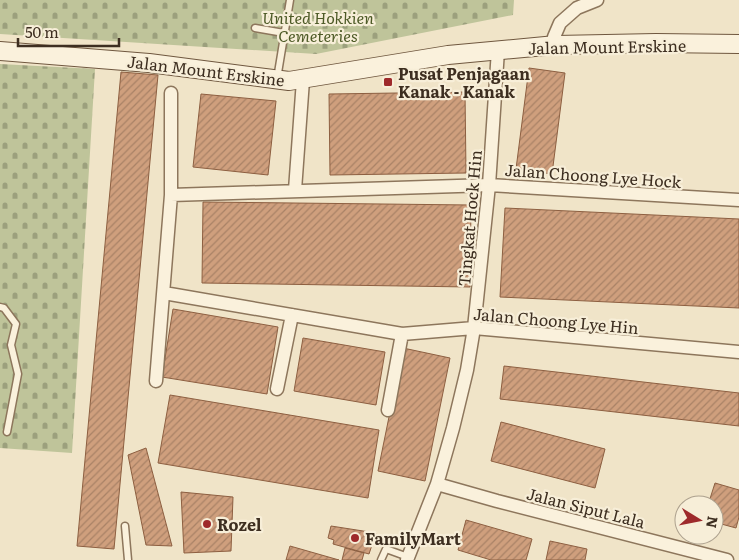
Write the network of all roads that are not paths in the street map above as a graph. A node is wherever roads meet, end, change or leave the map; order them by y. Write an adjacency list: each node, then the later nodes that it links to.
1 (290, 0): 4 (lane)
2 (597, 0): 6 (street)
3 (255, 28): 4 (lane)
4 (284, 33): 9 (lane)
5 (739, 44): 6 (main road, Jalan Mount Erskine)
6 (556, 45): 7 (main road, Jalan Mount Erskine)
7 (498, 50): 10 (main road, Jalan Mount Erskine); 12 (street, Tingkat Hock Hin)
8 (0, 51): 9 (main road, Jalan Mount Erskine)
9 (277, 80): 10 (main road, Jalan Mount Erskine)
10 (303, 80): 13 (street)
11 (171, 93): 14 (street)
12 (489, 185): 13 (street, Jalan Choong Lye Hock); 15 (street, Jalan Choong Lye Hock); 19 (street, Tingkat Hock Hin)
13 (296, 190): 14 (street, Jalan Choong Lye Hock)
14 (170, 195): 16 (street)
15 (739, 200)
16 (164, 293): 18 (street, Jalan Choong Lye Hin); 22 (street)
17 (0, 307): 25 (lane)
18 (292, 315): 20 (street, Jalan Choong Lye Hin); 23 (street)
19 (474, 328): 20 (street, Jalan Choong Lye Hin); 21 (street, Jalan Choong Lye Hin); 26 (street, Tingkat Hock Hin)
20 (402, 334): 24 (street)
21 (739, 352)
22 (156, 381)
23 (277, 390)
24 (388, 410)
25 (7, 432)
26 (437, 484): 28 (street, Tingkat Hock Hin); 31 (street, Jalan Siput Lala)
27 (125, 526): 29 (lane)
28 (408, 558): 30 (lane)
29 (128, 560)
30 (381, 560)
31 (727, 560)

